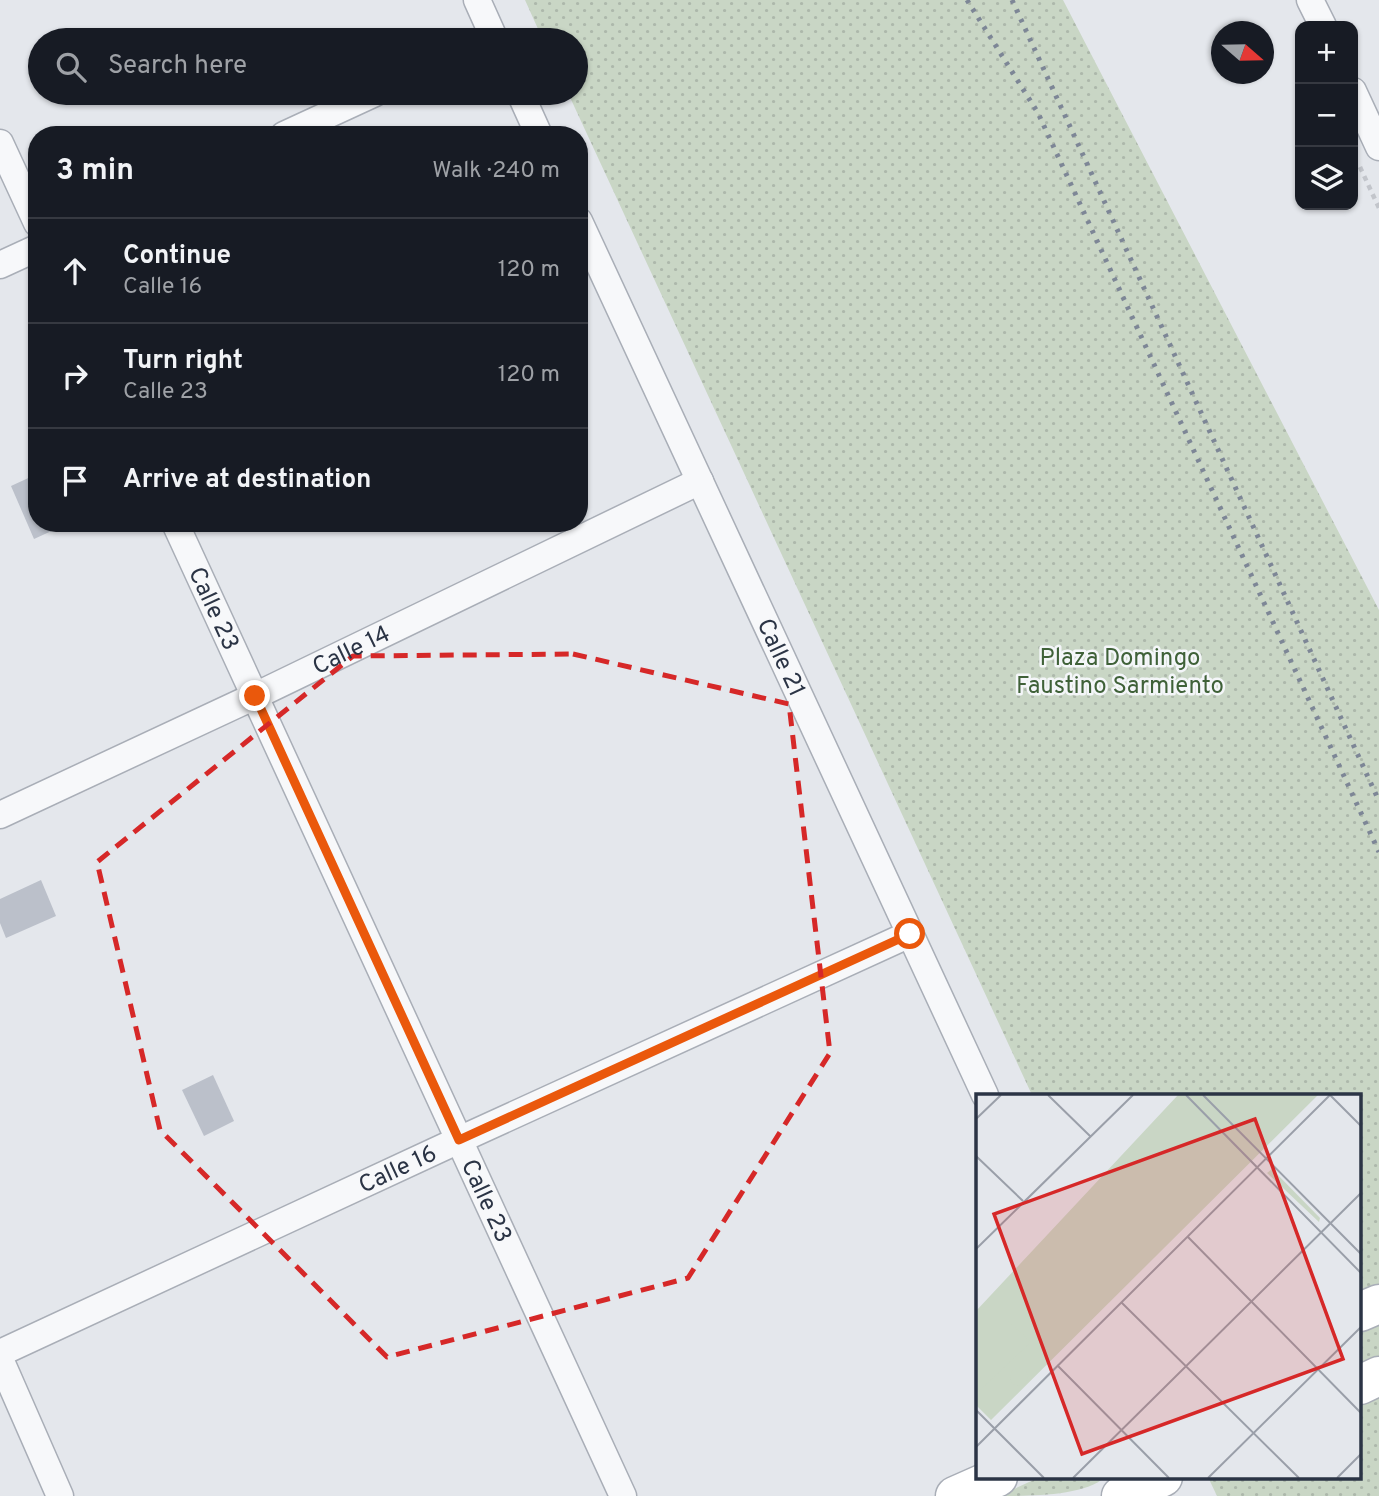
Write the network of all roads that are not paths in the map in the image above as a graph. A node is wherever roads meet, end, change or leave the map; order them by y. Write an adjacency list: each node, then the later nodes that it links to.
1 (477, 0): 4 (street)
2 (1310, 0): 3 (street)
3 (1320, 21)
4 (488, 28)
5 (350, 105): 8 (street)
6 (525, 105): 9 (street)
7 (1358, 112): 11 (street)
8 (304, 126)
9 (535, 126)
10 (0, 143): 12 (street)
11 (1368, 154)
12 (28, 204)
13 (588, 240): 16 (street, Calle 21)
14 (28, 252): 15 (street)
15 (0, 265)
16 (700, 481): 18 (street, Calle 14); 20 (street, Calle 21)
17 (179, 532): 18 (street, Calle 23)
18 (255, 696): 19 (street, Calle 14); 22 (street, Calle 23)
19 (0, 815)
20 (910, 934): 21 (street, Calle 21); 22 (street, Calle 16)
21 (985, 1094)
22 (459, 1140): 25 (street, Calle 16); 33 (street, Calle 23)
23 (1379, 1304): 24 (main road)
24 (1362, 1311)
25 (0, 1353)
26 (0, 1359): 32 (street)
27 (1379, 1376): 28 (main road)
28 (1362, 1384)
29 (996, 1478): 34 (main road)
30 (1160, 1478): 35 (main road)
31 (1162, 1478): 36 (street)
32 (60, 1496)
33 (623, 1496)
34 (956, 1496)
35 (1121, 1496)
36 (1171, 1496)

